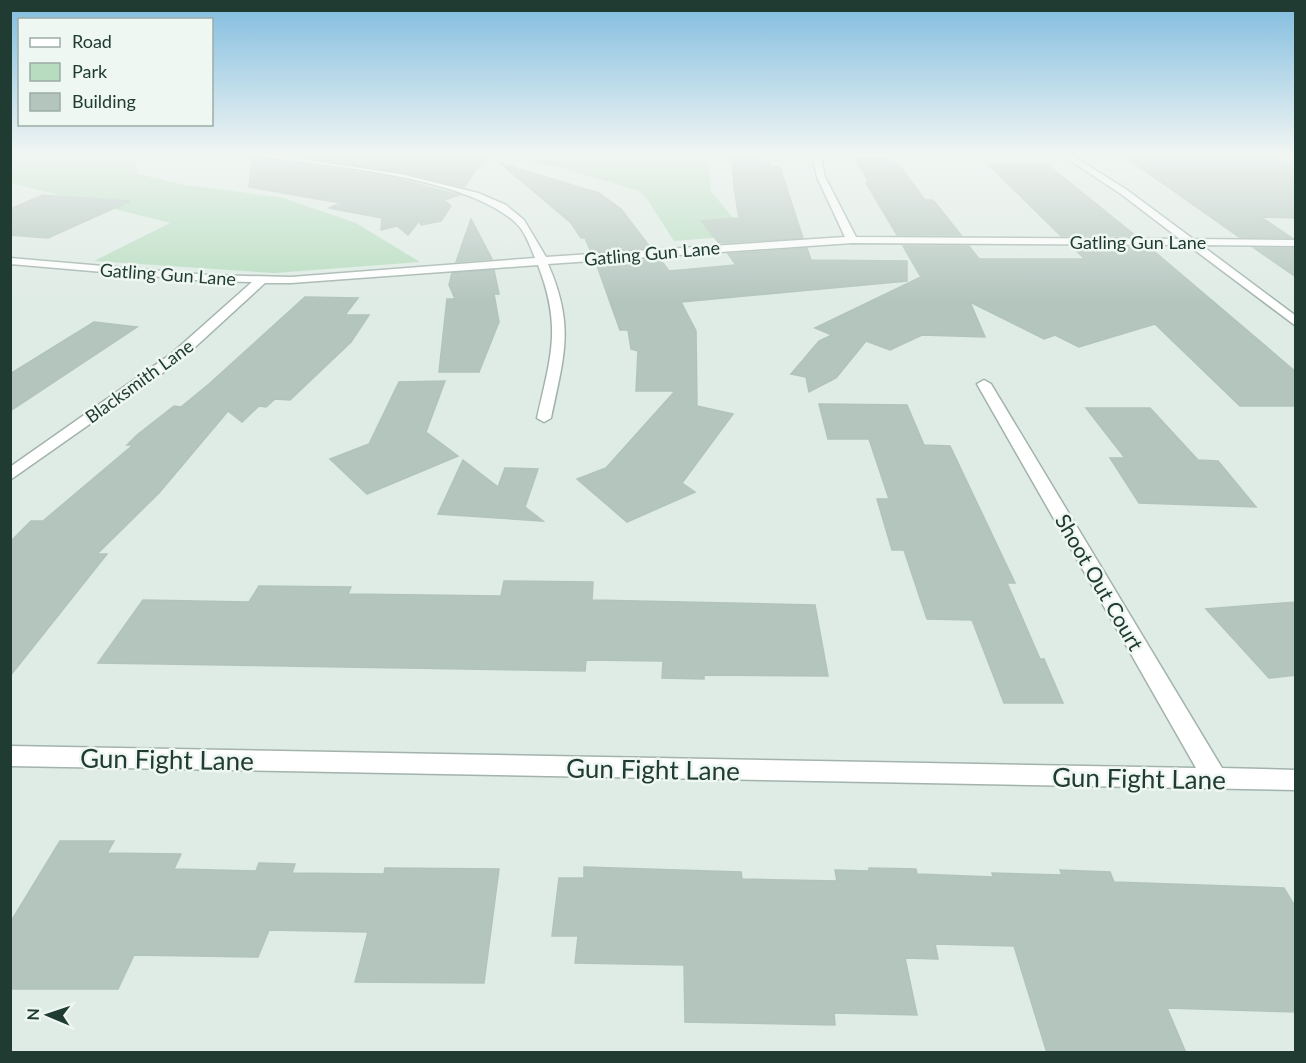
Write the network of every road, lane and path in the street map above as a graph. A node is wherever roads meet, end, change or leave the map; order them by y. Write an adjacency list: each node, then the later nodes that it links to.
1 (491, 203): 8 (street)
2 (834, 203): 4 (street)
3 (1138, 203): 5 (street)
4 (852, 240): 5 (street, Gatling Gun Lane); 8 (street, Gatling Gun Lane)
5 (1189, 242): 6 (street, Gatling Gun Lane); 10 (street)
6 (1296, 243)
7 (10, 261): 9 (street, Gatling Gun Lane)
8 (542, 262): 9 (street, Gatling Gun Lane); 12 (street)
9 (261, 280): 13 (street, Blacksmith Lane)
10 (1296, 322)
11 (984, 384): 15 (street, Shoot Out Court)
12 (544, 418)
13 (10, 475)
14 (12, 759): 15 (street, Gun Fight Lane)
15 (1216, 780): 16 (street, Gun Fight Lane)
16 (1296, 780)

